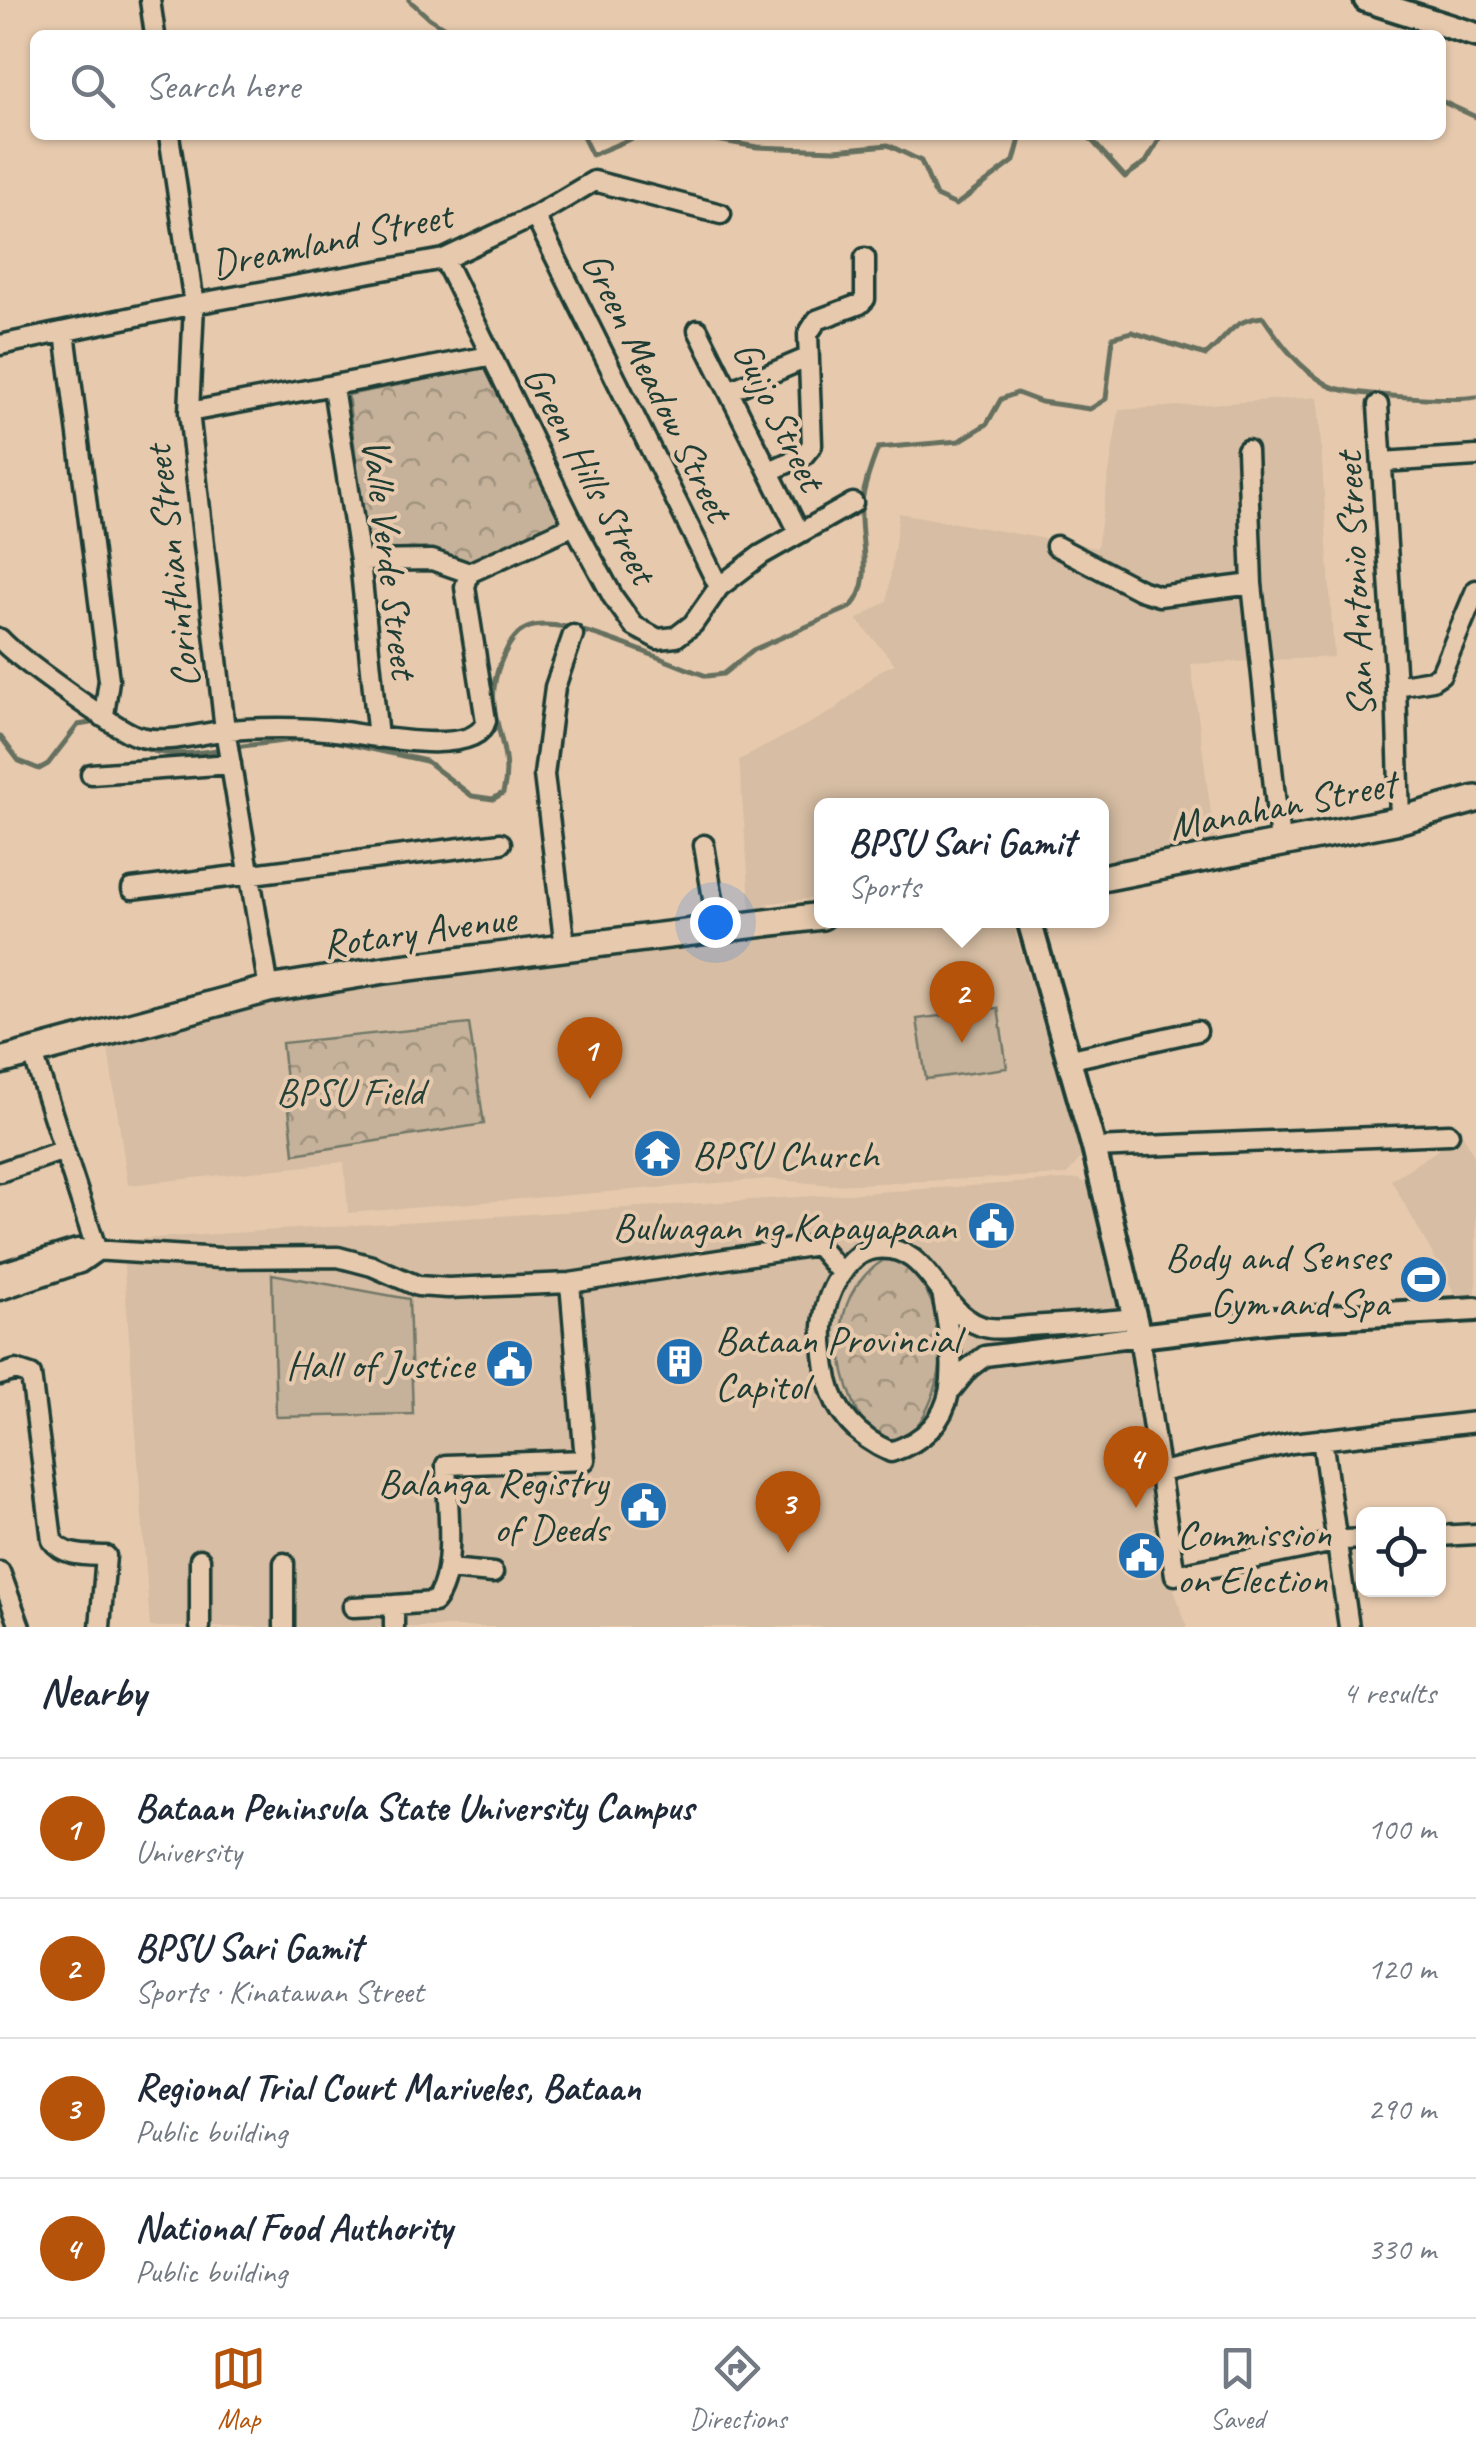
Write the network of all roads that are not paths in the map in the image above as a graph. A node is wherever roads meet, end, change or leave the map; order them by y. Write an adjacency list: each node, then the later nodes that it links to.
1 (150, 0): 3 (street)
2 (1366, 0): 4 (street)
3 (154, 30)
4 (1476, 35)
5 (170, 140): 10 (street, Corinthian Street)
6 (721, 214): 7 (street, Dreamland Street)
7 (535, 216): 9 (street, Dreamland Street); 31 (street, Green Meadow Street)
8 (865, 258): 15 (street)
9 (444, 259): 10 (street, Dreamland Street); 14 (street, Green Hills Street)
10 (194, 304): 12 (street, Dreamland Street); 19 (street, Corinthian Street)
11 (698, 330): 17 (street, Guijo Street)
12 (65, 332): 13 (street, Dreamland Street); 36 (street)
13 (0, 345)
14 (489, 356): 16 (street); 25 (street, Green Hills Street)
15 (807, 358): 17 (street); 23 (street)
16 (333, 387): 19 (street); 28 (street, Valle Verde Street)
17 (729, 392): 23 (street, Guijo Street)
18 (1378, 406): 22 (street, San Antonio Street)
19 (188, 412): 38 (street, Corinthian Street)
20 (1247, 450): 30 (street)
21 (1476, 456): 22 (street)
22 (1382, 462): 35 (street, San Antonio Street)
23 (770, 471): 26 (street, Guijo Street)
24 (853, 504): 26 (street, Green Hills Street)
25 (574, 524): 29 (street); 31 (street, Green Hills Street)
26 (798, 532): 31 (street, Green Hills Street)
27 (1056, 546): 30 (street)
28 (360, 562): 29 (street); 37 (street, Valle Verde Street)
29 (469, 573): 37 (street)
30 (1252, 584): 42 (street)
31 (719, 587)
32 (1476, 590): 35 (street)
33 (573, 635): 51 (street)
34 (0, 639): 36 (street)
35 (1396, 686): 41 (street, San Antonio Street)
36 (104, 715): 38 (street)
37 (378, 738): 38 (street)
38 (228, 749): 39 (street); 45 (street, Corinthian Street)
39 (91, 774)
40 (1476, 799): 41 (main road, Manahan Street)
41 (1400, 820): 42 (main road, Manahan Street)
42 (1280, 842): 46 (main road, Manahan Street)
43 (502, 843): 45 (street)
44 (704, 845): 50 (street)
45 (250, 876): 47 (street); 52 (street, Corinthian Street)
46 (1109, 877)
47 (132, 889)
48 (814, 917): 50 (main road, Rotary Avenue)
49 (1031, 928): 55 (street)
50 (718, 929): 51 (main road, Rotary Avenue)
51 (565, 948): 52 (main road, Rotary Avenue)
52 (269, 989): 54 (main road, Rotary Avenue)
53 (1197, 1032): 55 (street)
54 (32, 1051): 56 (main road, Rotary Avenue); 59 (street)
55 (1067, 1060): 58 (street)
56 (0, 1061)
57 (1449, 1134): 58 (street)
58 (1094, 1148): 68 (street)
59 (64, 1150): 60 (street); 61 (street)
60 (0, 1172)
61 (97, 1251): 63 (street); 64 (street); 65 (street)
62 (841, 1273): 64 (street); 66 (street); 70 (street)
63 (0, 1274)
64 (570, 1284): 80 (street)
65 (0, 1290)
66 (942, 1292): 68 (street); 70 (street)
67 (1476, 1309): 68 (street)
68 (1137, 1327): 70 (street); 73 (street)
69 (0, 1375): 86 (street)
70 (952, 1389)
71 (1476, 1422): 72 (street)
72 (1322, 1439): 73 (street); 77 (street)
73 (1160, 1472): 77 (street)
74 (1476, 1534): 75 (street)
75 (1446, 1536)
76 (1356, 1541): 77 (street)
77 (1335, 1542): 90 (street)
78 (200, 1559): 87 (street)
79 (284, 1563): 88 (street)
80 (448, 1569): 82 (street); 83 (street)
81 (0, 1572): 85 (street)
82 (493, 1573)
83 (394, 1606): 84 (street); 89 (street)
84 (353, 1607)
85 (20, 1627)
86 (100, 1627)
87 (200, 1627)
88 (284, 1627)
89 (394, 1627)
90 (1350, 1627)

